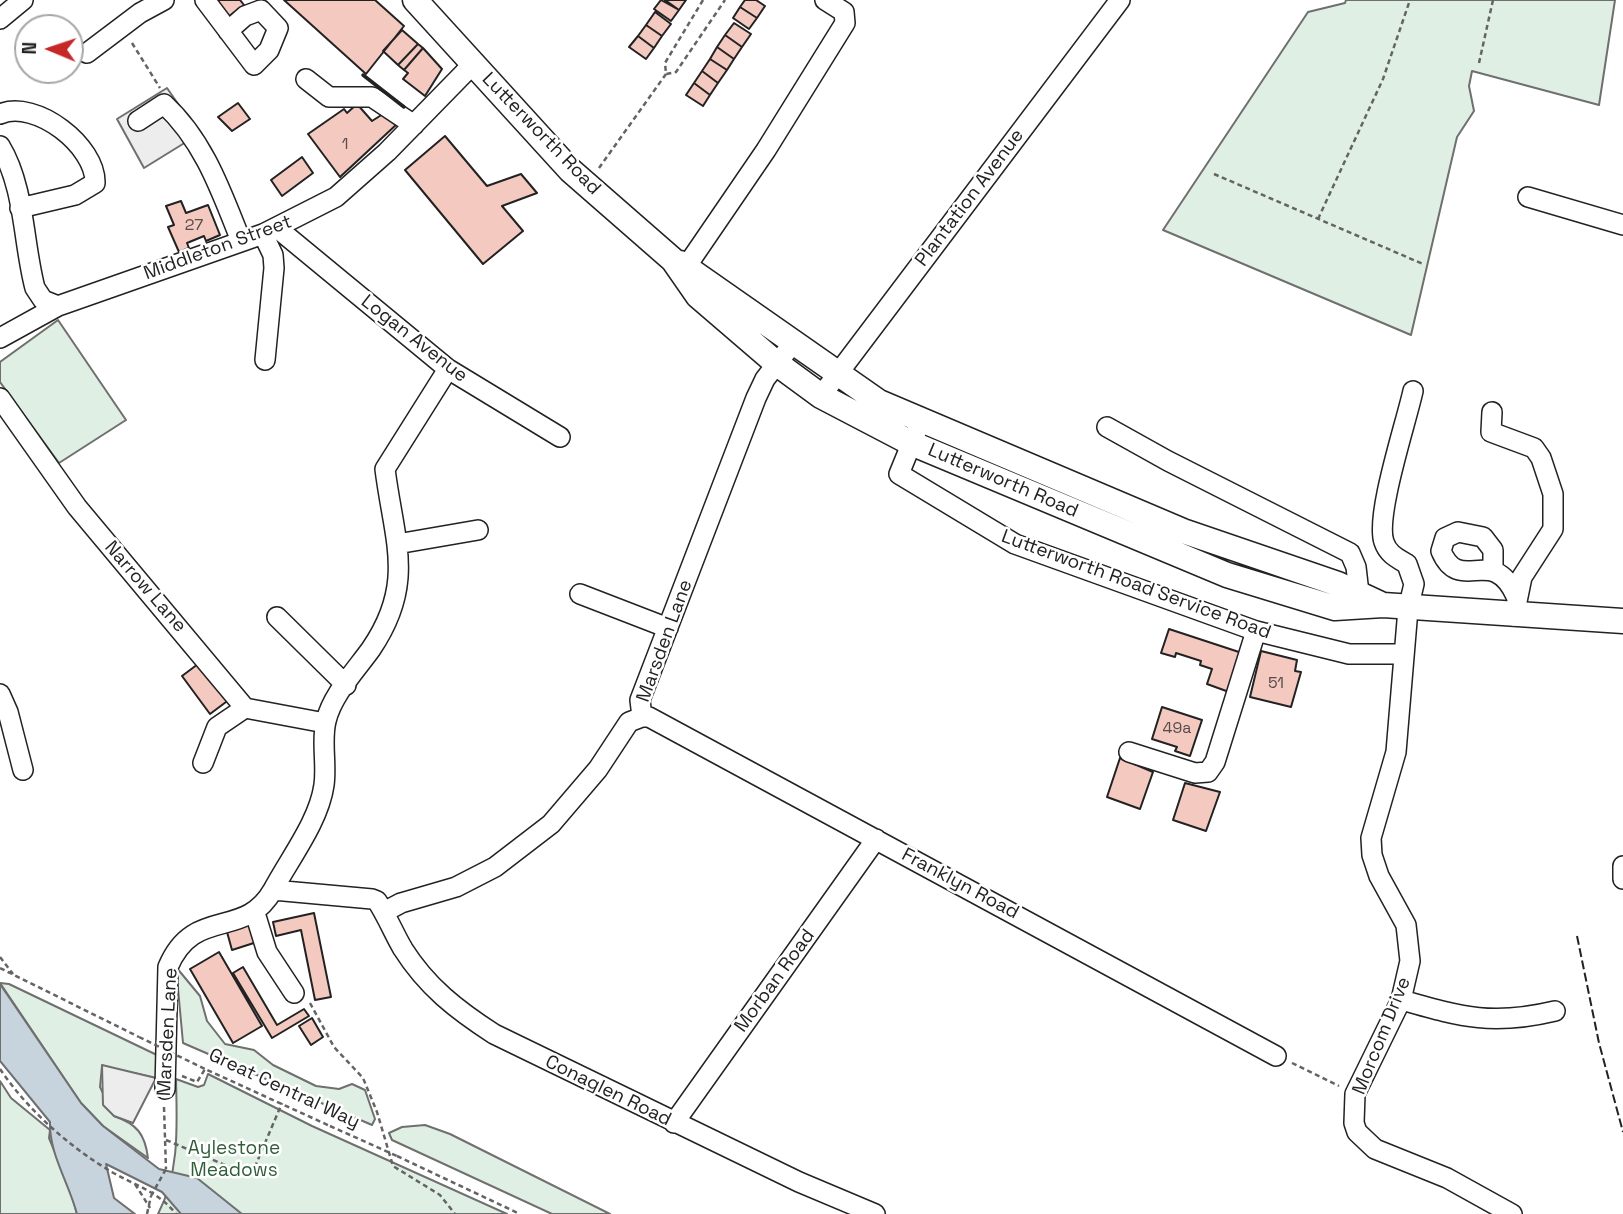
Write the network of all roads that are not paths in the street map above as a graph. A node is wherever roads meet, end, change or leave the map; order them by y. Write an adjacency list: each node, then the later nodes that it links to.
1 (23, 0): 8 (street)
2 (164, 0): 7 (street)
3 (205, 0): 9 (street)
4 (415, 0): 11 (main road, Lutterworth Road)
5 (825, 0): 22 (street)
6 (1120, 0): 30 (street, Plantation Avenue)
7 (135, 7): 10 (street)
8 (0, 19)
9 (228, 30): 9 (street)
10 (88, 53)
11 (473, 64): 15 (street, Middleton Street); 22 (main road, Lutterworth Road)
12 (306, 79): 15 (street)
13 (0, 114): 18 (street)
14 (138, 121): 21 (street)
15 (414, 125): 20 (street, Middleton Street)
16 (4, 152): 18 (street)
17 (1528, 197): 19 (street)
18 (20, 208): 23 (street)
19 (1623, 225)
20 (270, 231): 21 (street, Middleton Street); 27 (street); 29 (street, Logan Avenue)
21 (241, 241): 23 (street, Middleton Street)
22 (680, 263): 24 (main road, Lutterworth Road)
23 (58, 306): 25 (street, Middleton Street)
24 (730, 309): 26 (main road, Lutterworth Road); 28 (main road, Lutterworth Road)
25 (0, 338)
26 (793, 343): 28 (street, Marsden Lane); 30 (main road, Lutterworth Road)
27 (265, 360)
28 (776, 363): 32 (main road, Lutterworth Road); 48 (street, Marsden Lane)
29 (448, 369): 37 (street, Logan Avenue); 40 (street)
30 (837, 375): 32 (street, Plantation Avenue); 35 (main road, Lutterworth Road)
31 (1413, 391): 45 (street, Morcom Drive)
32 (821, 396): 38 (main road, Lutterworth Road)
33 (0, 398): 53 (street, Narrow Lane)
34 (1492, 412): 44 (street)
35 (921, 419): 38 (street, Lutterworth Road Service Road); 43 (main road, Lutterworth Road)
36 (1107, 427): 43 (street)
37 (560, 438)
38 (911, 443): 43 (main road, Lutterworth Road); 49 (street, Lutterworth Road Service Road)
39 (478, 530): 40 (street)
40 (397, 544): 51 (street)
41 (1493, 569): 44 (street)
42 (580, 594): 48 (street)
43 (1344, 595): 45 (main road, Lutterworth Road)
44 (1515, 606): 45 (main road, Lutterworth Road); 47 (main road, Lutterworth Road)
45 (1408, 609): 50 (street, Morcom Drive)
46 (277, 617): 51 (street)
47 (1623, 621)
48 (668, 628): 54 (street, Marsden Lane)
49 (1256, 632): 50 (street, Lutterworth Road Service Road); 56 (street)
50 (1404, 654): 66 (street, Morcom Drive)
51 (346, 685): 55 (street)
52 (0, 694): 58 (street)
53 (245, 708): 55 (street); 57 (street)
54 (642, 717): 59 (street, Franklyn Road); 63 (street, Marsden Lane)
55 (325, 723): 62 (street)
56 (1129, 752)
57 (203, 763)
58 (23, 770)
59 (876, 839): 68 (street, Franklyn Road); 70 (street, Morban Road)
60 (1623, 866): 61 (street)
61 (1623, 879)
62 (273, 890): 63 (street); 64 (street)
63 (384, 912): 70 (street, Conaglen Road)
64 (255, 914): 65 (street); 69 (street, Marsden Lane)
65 (294, 993)
66 (1401, 1000): 67 (street); 72 (street, Morcom Drive)
67 (1555, 1011)
68 (1276, 1056)
69 (165, 1089)
70 (674, 1123): 71 (street, Conaglen Road)
71 (875, 1214)
72 (1511, 1214)

